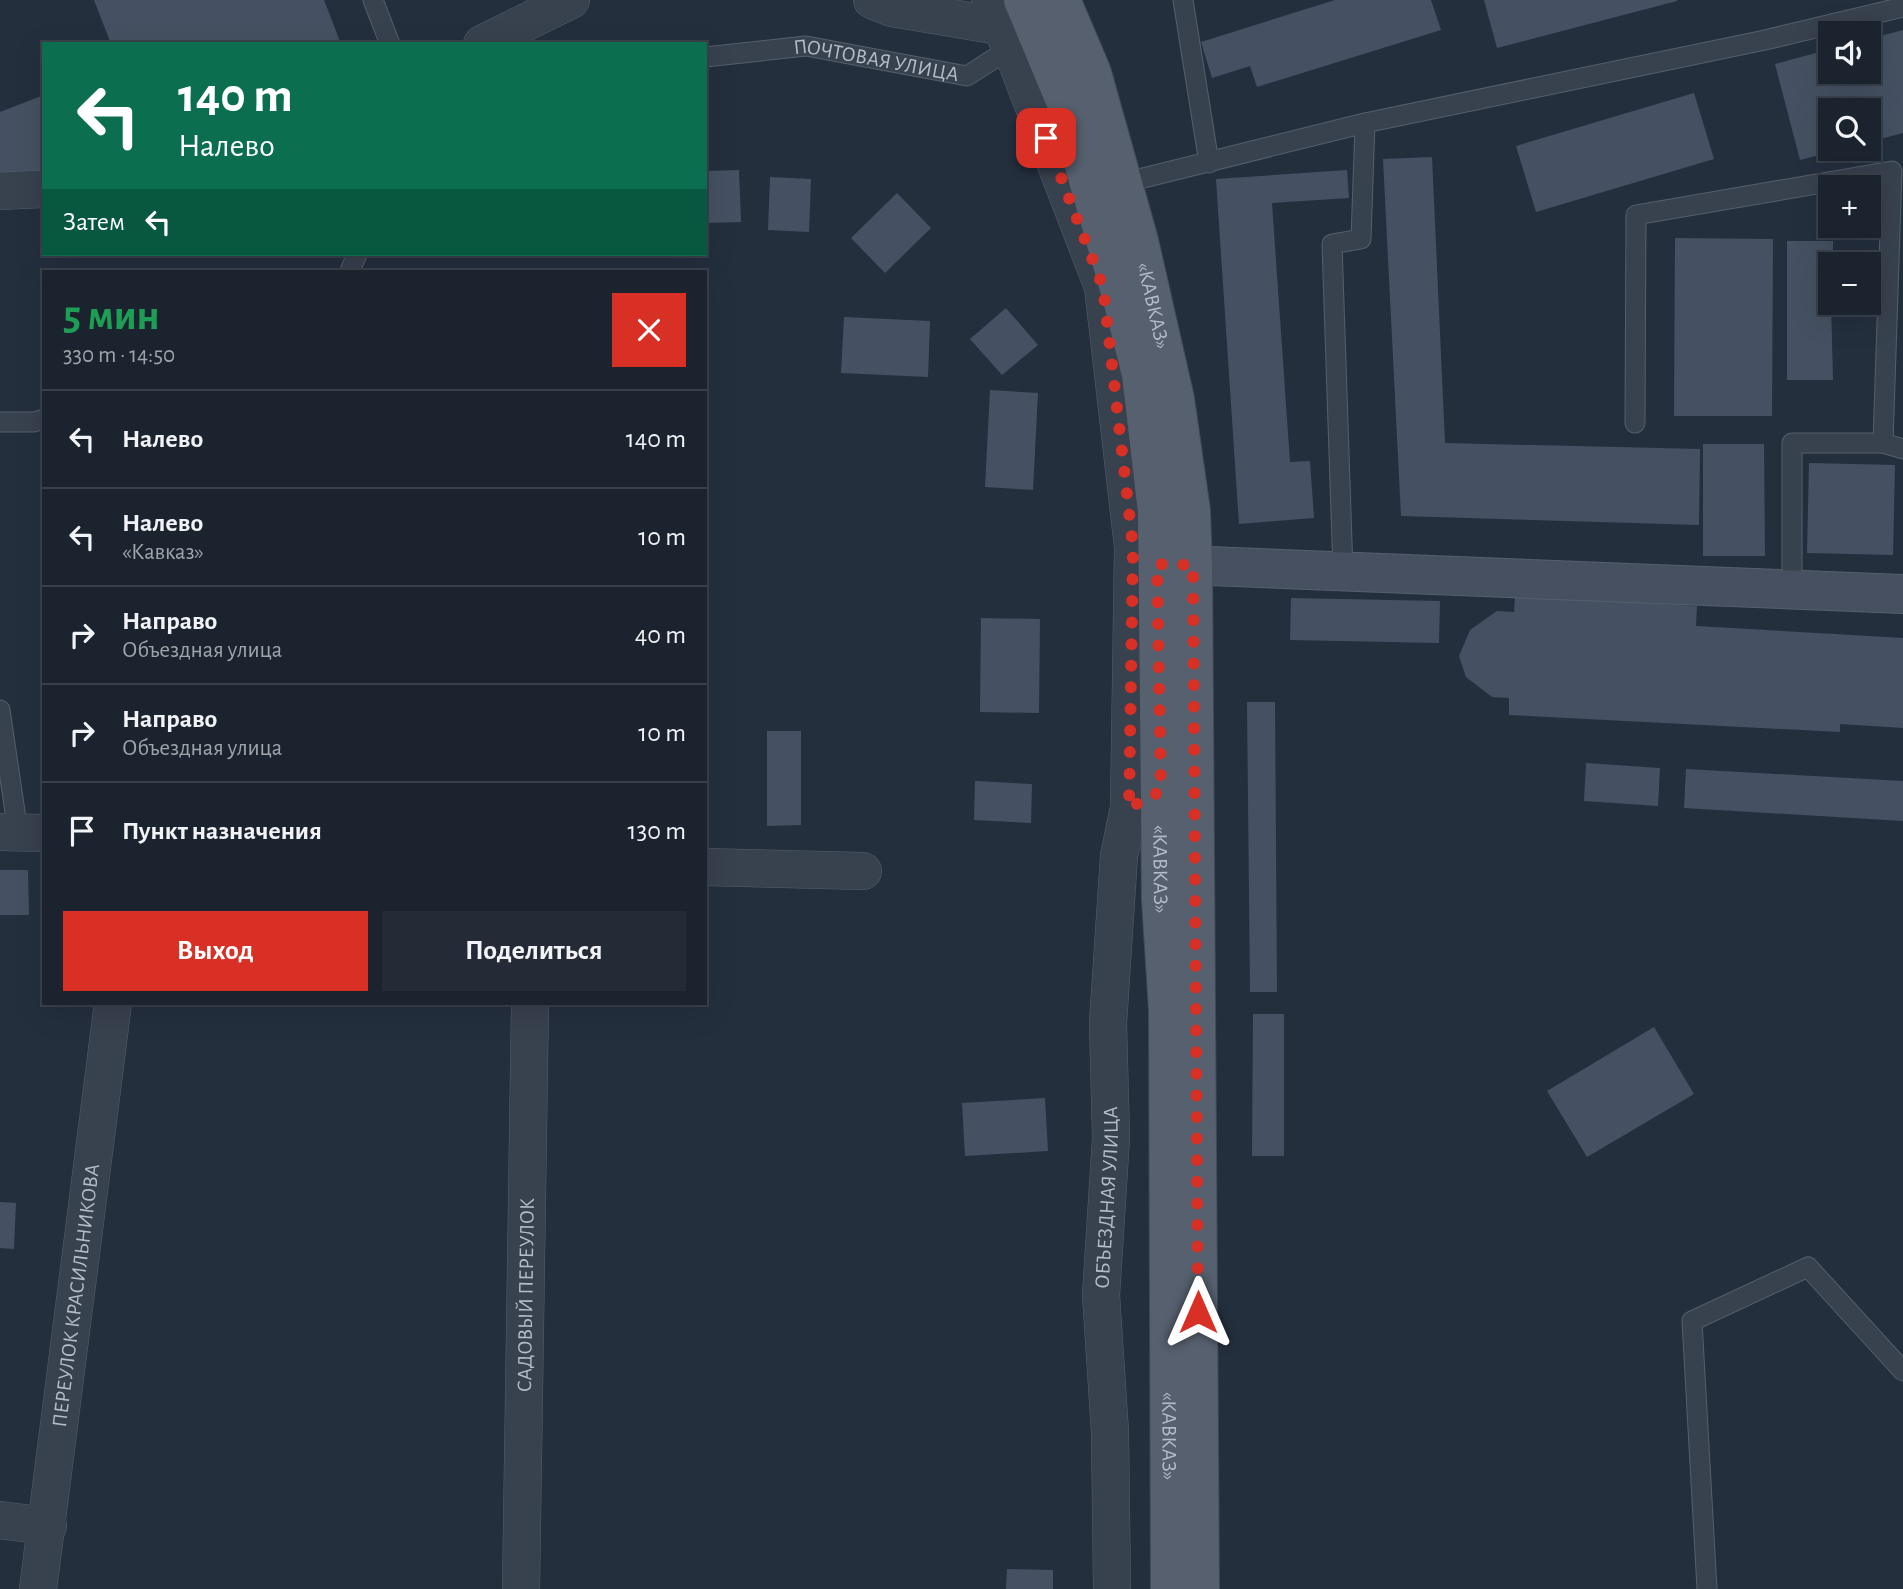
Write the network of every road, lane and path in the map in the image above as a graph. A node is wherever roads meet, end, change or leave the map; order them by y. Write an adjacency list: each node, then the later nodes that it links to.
1 (373, 0): 8 (lane)
2 (571, 0): 9 (street)
3 (872, 0): 7 (street)
4 (1061, 0): 13 (main road, «КАВКАЗ»)
5 (1183, 0): 12 (lane)
6 (1903, 7): 11 (lane)
7 (1012, 21): 10 (lane, ПОЧТОВАЯ УЛИЦА); 21 (main road, «КАВКАЗ»); 26 (street, ОБЪЕЗДНАЯ УЛИЦА)
8 (389, 42)
9 (486, 42)
10 (707, 57)
11 (1366, 123): 12 (lane); 22 (lane)
12 (1209, 163): 13 (lane)
13 (1123, 183): 21 (main road, «КАВКАЗ»)
14 (42, 189): 15 (street)
15 (0, 191)
16 (42, 420): 17 (lane)
17 (0, 422)
18 (1635, 423): 19 (lane)
19 (1883, 443): 20 (lane); 23 (lane)
20 (1903, 449)
21 (1175, 564): 22 (street); 26 (main road, «КАВКАЗ»); 39 (main road, «КАВКАЗ»)
22 (1343, 572): 23 (street)
23 (1792, 589): 24 (street)
24 (1903, 594)
25 (0, 710): 27 (lane)
26 (1145, 799): 37 (street, ОБЪЕЗДНАЯ УЛИЦА); 38 (main road, «КАВКАЗ»)
27 (21, 832)
28 (707, 867): 29 (street)
29 (863, 871)
30 (113, 1005): 34 (street, ПЕРЕУЛОК КРАСИЛЬНИКОВА)
31 (530, 1005): 36 (street, САДОВЫЙ ПЕРЕУЛОК)
32 (1903, 1371): 40 (lane)
33 (0, 1520): 34 (street)
34 (48, 1526): 35 (street, ПЕРЕУЛОК КРАСИЛЬНИКОВА)
35 (38, 1589)
36 (521, 1589)
37 (1112, 1589)
38 (1170, 1589)
39 (1200, 1589)
40 (1707, 1589)

